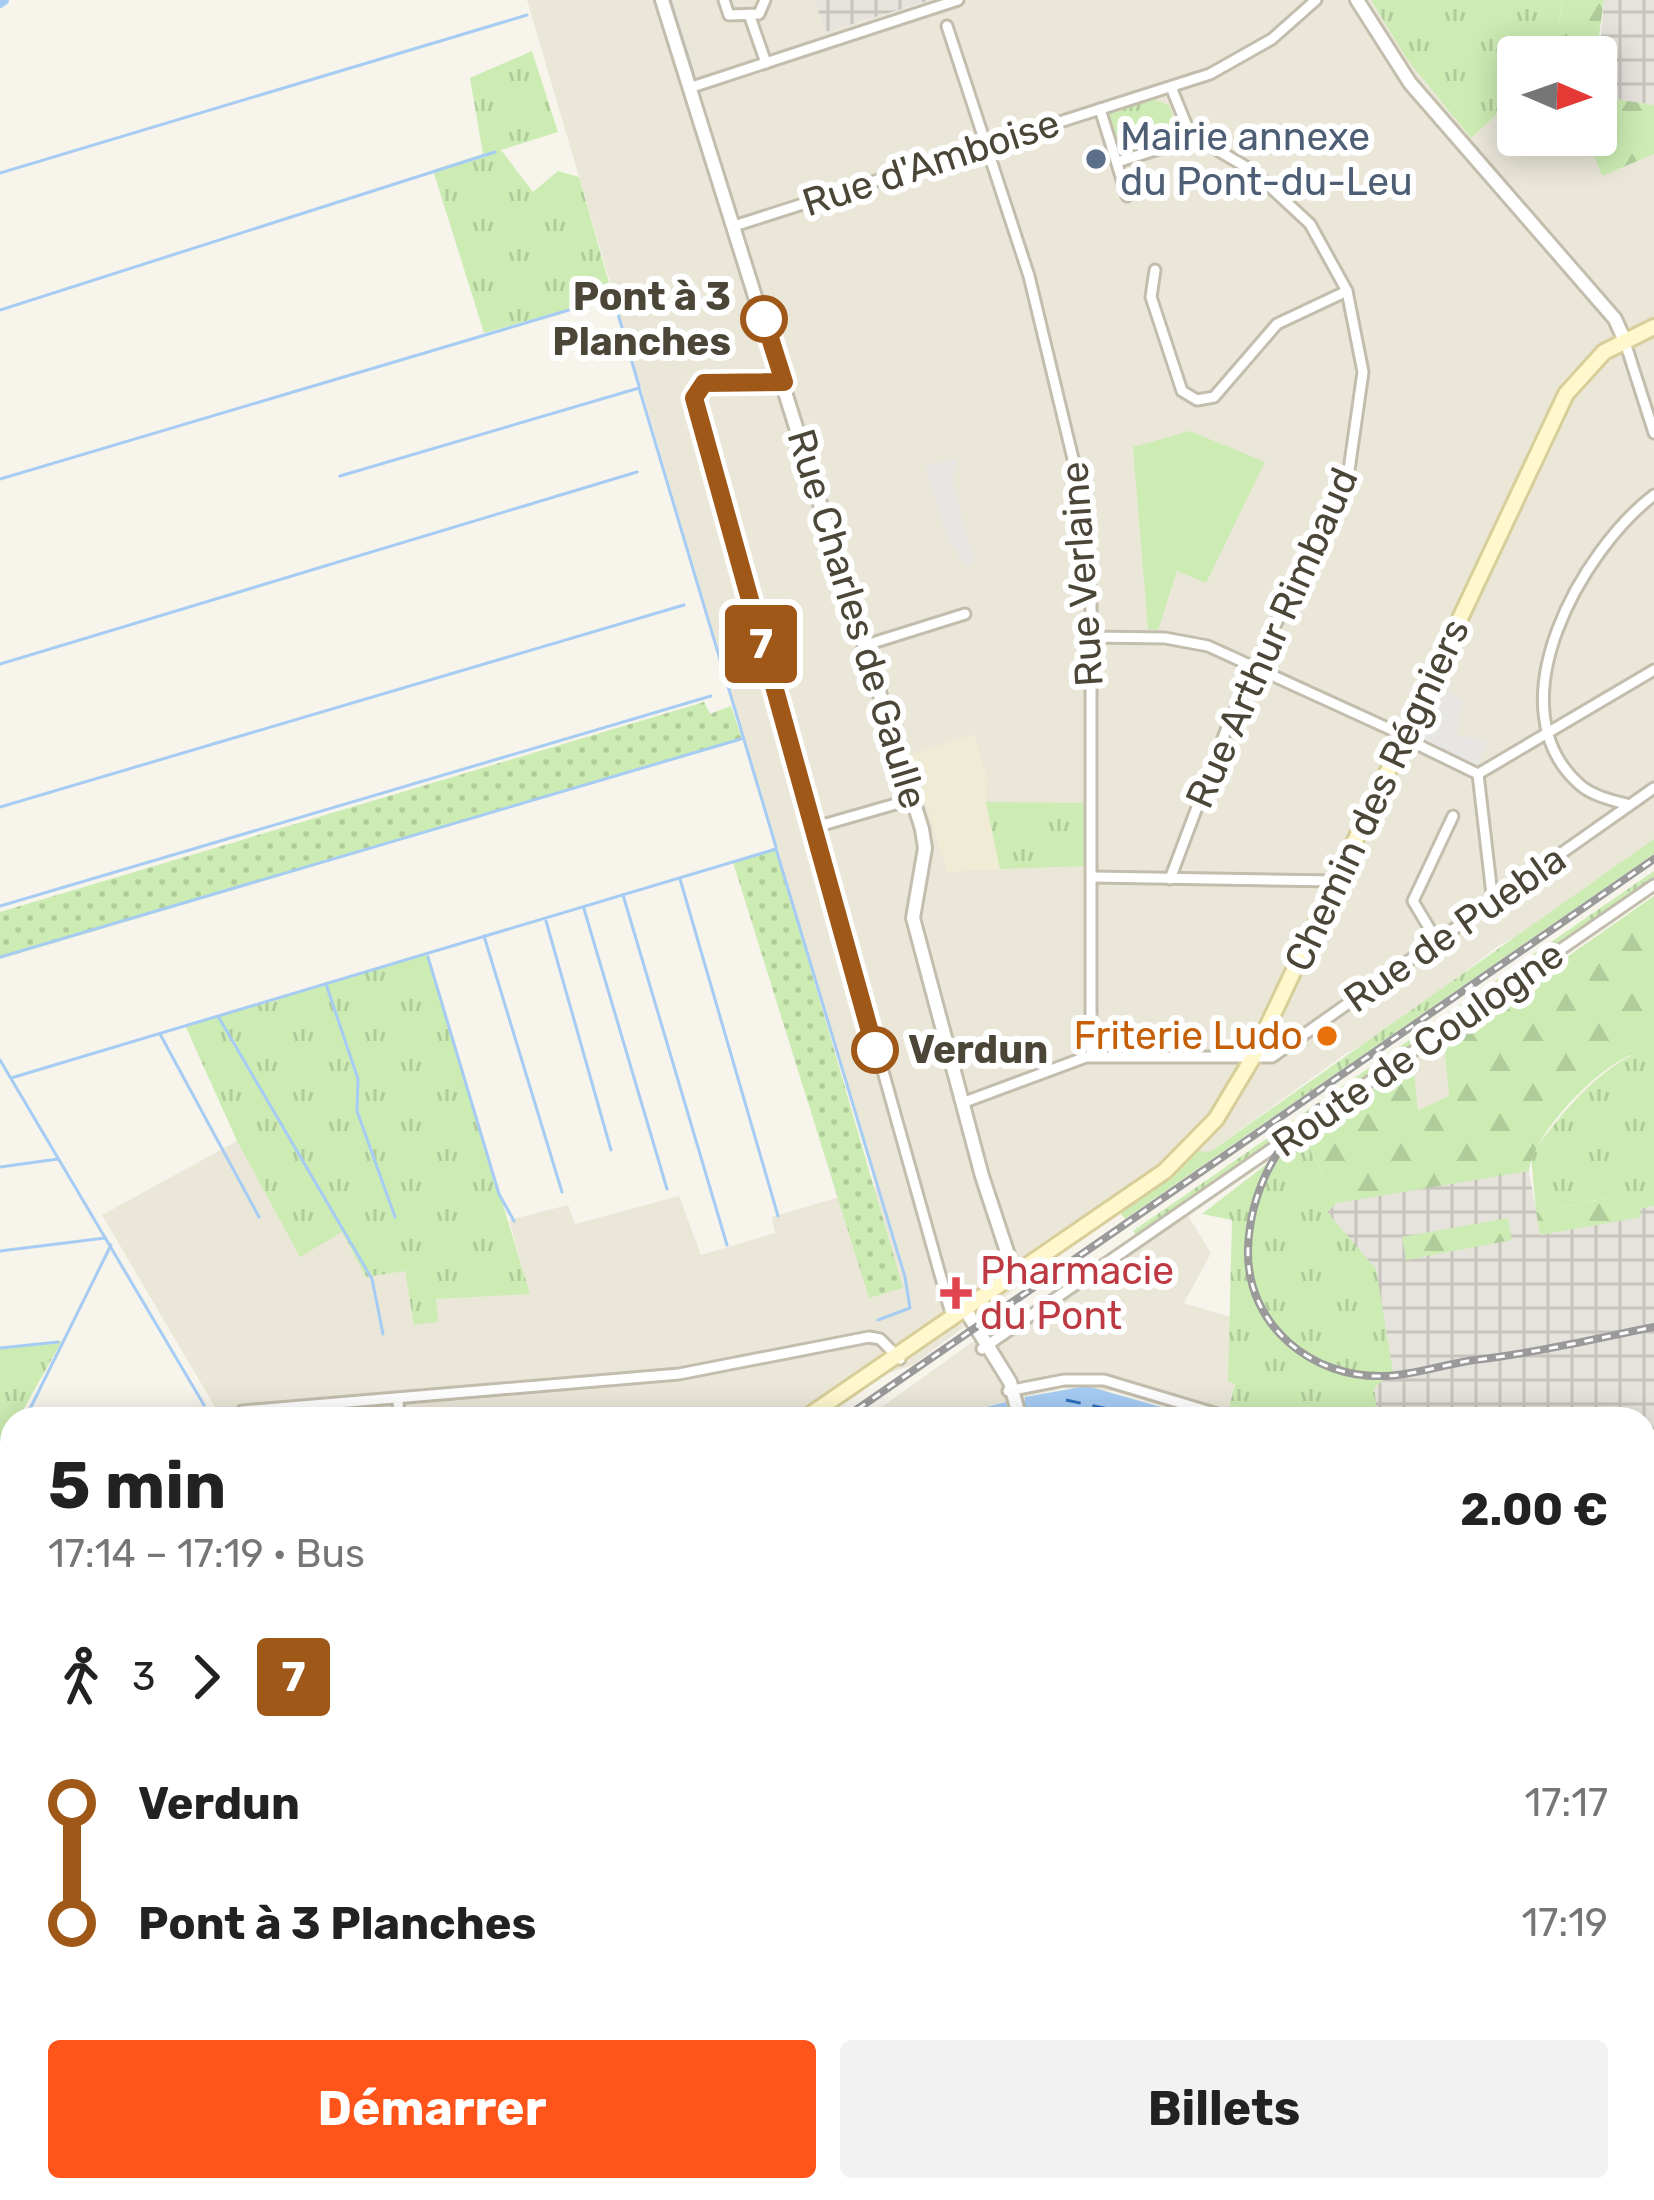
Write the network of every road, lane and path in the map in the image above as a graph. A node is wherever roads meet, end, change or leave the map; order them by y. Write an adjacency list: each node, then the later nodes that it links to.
1 (662, 0): 11 (street, Rue Charles de Gaulle)
2 (724, 0): 7 (street)
3 (765, 0): 7 (street)
4 (958, 0): 9 (street)
5 (1316, 0): 10 (street, Rue d'Amboise)
6 (1357, 0): 21 (street)
7 (750, 17): 9 (street)
8 (947, 26): 14 (street, Rue Verlaine)
9 (766, 63): 11 (street)
10 (1171, 87): 12 (street, Rue d'Amboise); 13 (street)
11 (689, 88): 17 (street, Rue Charles de Gaulle)
12 (1100, 110): 14 (street, Rue d'Amboise); 15 (street)
13 (1194, 137): 15 (street); 19 (street, Rue Arthur Rimbaud)
14 (990, 144): 17 (street, Rue d'Amboise); 26 (street, Rue Verlaine)
15 (1117, 162): 16 (street)
16 (1127, 196)
17 (734, 226): 22 (street, Rue Charles de Gaulle)
18 (1155, 270): 19 (street)
19 (1347, 291): 28 (street, Rue Arthur Rimbaud)
20 (1654, 327): 21 (main road, Chemin des Régniers)
21 (1624, 339): 23 (street); 31 (main road, Chemin des Régniers)
22 (784, 382): 27 (street, Rue Charles de Gaulle); 37 (street)
23 (1654, 433)
24 (1654, 495): 30 (street)
25 (965, 614): 27 (street)
26 (1091, 637): 28 (street); 38 (street, Rue Verlaine)
27 (866, 645): 34 (street, Rue Charles de Gaulle)
28 (1256, 665): 31 (street); 39 (street, Rue Arthur Rimbaud)
29 (1654, 670): 30 (street)
30 (1549, 733): 32 (street); 35 (street)
31 (1404, 737): 32 (street); 40 (main road, Chemin des Régniers)
32 (1478, 774): 42 (street)
33 (1654, 788): 35 (street, Rue de Puebla)
34 (913, 799): 37 (street); 46 (street, Rue Charles de Gaulle)
35 (1629, 806): 42 (street, Rue de Puebla)
36 (1453, 816): 43 (street)
37 (812, 828): 49 (street)
38 (1094, 877): 39 (street); 44 (street, Rue Verlaine)
39 (1170, 879): 40 (street)
40 (1336, 881): 45 (main road, Chemin des Régniers)
41 (1654, 885): 50 (street, Route de Coulogne)
42 (1493, 903): 43 (street, Rue de Puebla)
43 (1438, 943): 45 (street, Rue de Puebla)
44 (1091, 1056): 45 (street); 46 (street)
45 (1252, 1059): 47 (main road, Chemin des Régniers)
46 (962, 1103): 48 (street, Rue Charles de Gaulle)
47 (1065, 1240): 48 (main road, Chemin des Régniers); 49 (main road, Chemin des Régniers)
48 (1014, 1273): 49 (main road, Chemin des Régniers)
49 (959, 1314): 50 (street); 51 (main road)
50 (986, 1347): 52 (street)
51 (898, 1357): 53 (street); 56 (main road)
52 (1012, 1394): 57 (street); 58 (street)
53 (398, 1400): 54 (street); 55 (street)
54 (299, 1407)
55 (398, 1407)
56 (821, 1407)
57 (1016, 1407)
58 (1194, 1407)

